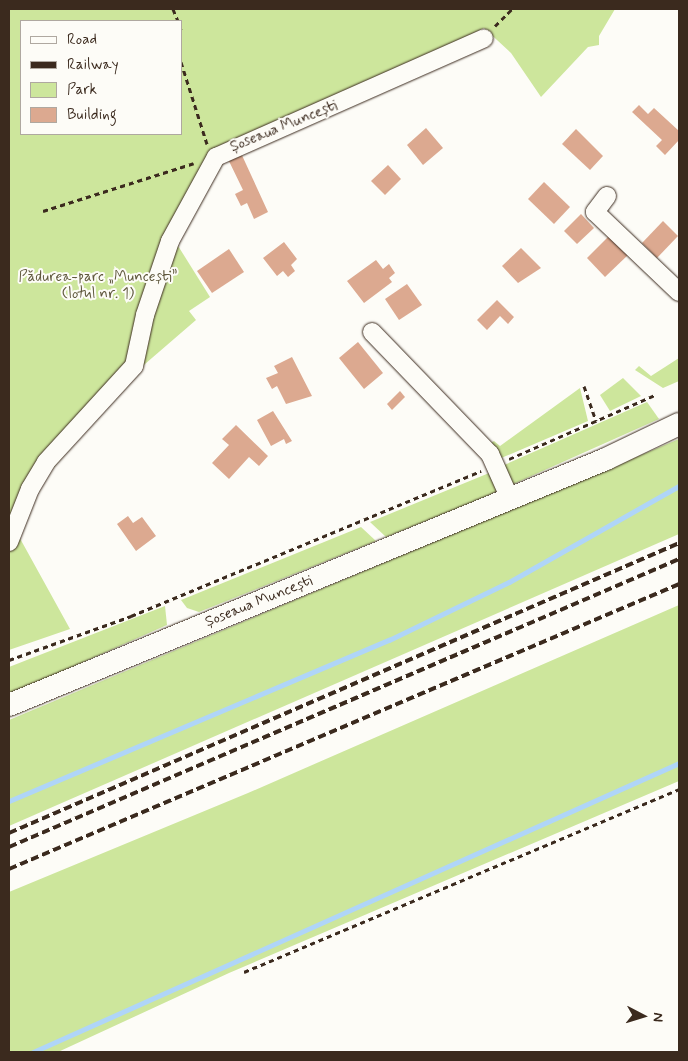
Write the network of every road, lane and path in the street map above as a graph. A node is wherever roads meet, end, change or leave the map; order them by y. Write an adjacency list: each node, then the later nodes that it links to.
1 (512, 9): 2 (path)
2 (484, 38): 4 (lane, Șoseaua Muncești)
3 (182, 65): 4 (path)
4 (216, 157): 6 (path); 15 (lane, Șoseaua Muncești)
5 (607, 196): 7 (lane)
6 (43, 211)
7 (679, 292)
8 (372, 332): 13 (lane)
9 (584, 386): 11 (path)
10 (655, 395): 11 (path)
11 (596, 421): 13 (path)
12 (679, 424): 14 (main road, Șoseaua Muncești)
13 (496, 464): 14 (lane); 16 (path)
14 (510, 499): 17 (main road, Șoseaua Muncești)
15 (9, 542)
16 (9, 660)
17 (9, 705)
18 (679, 790): 19 (path)
19 (244, 972)

